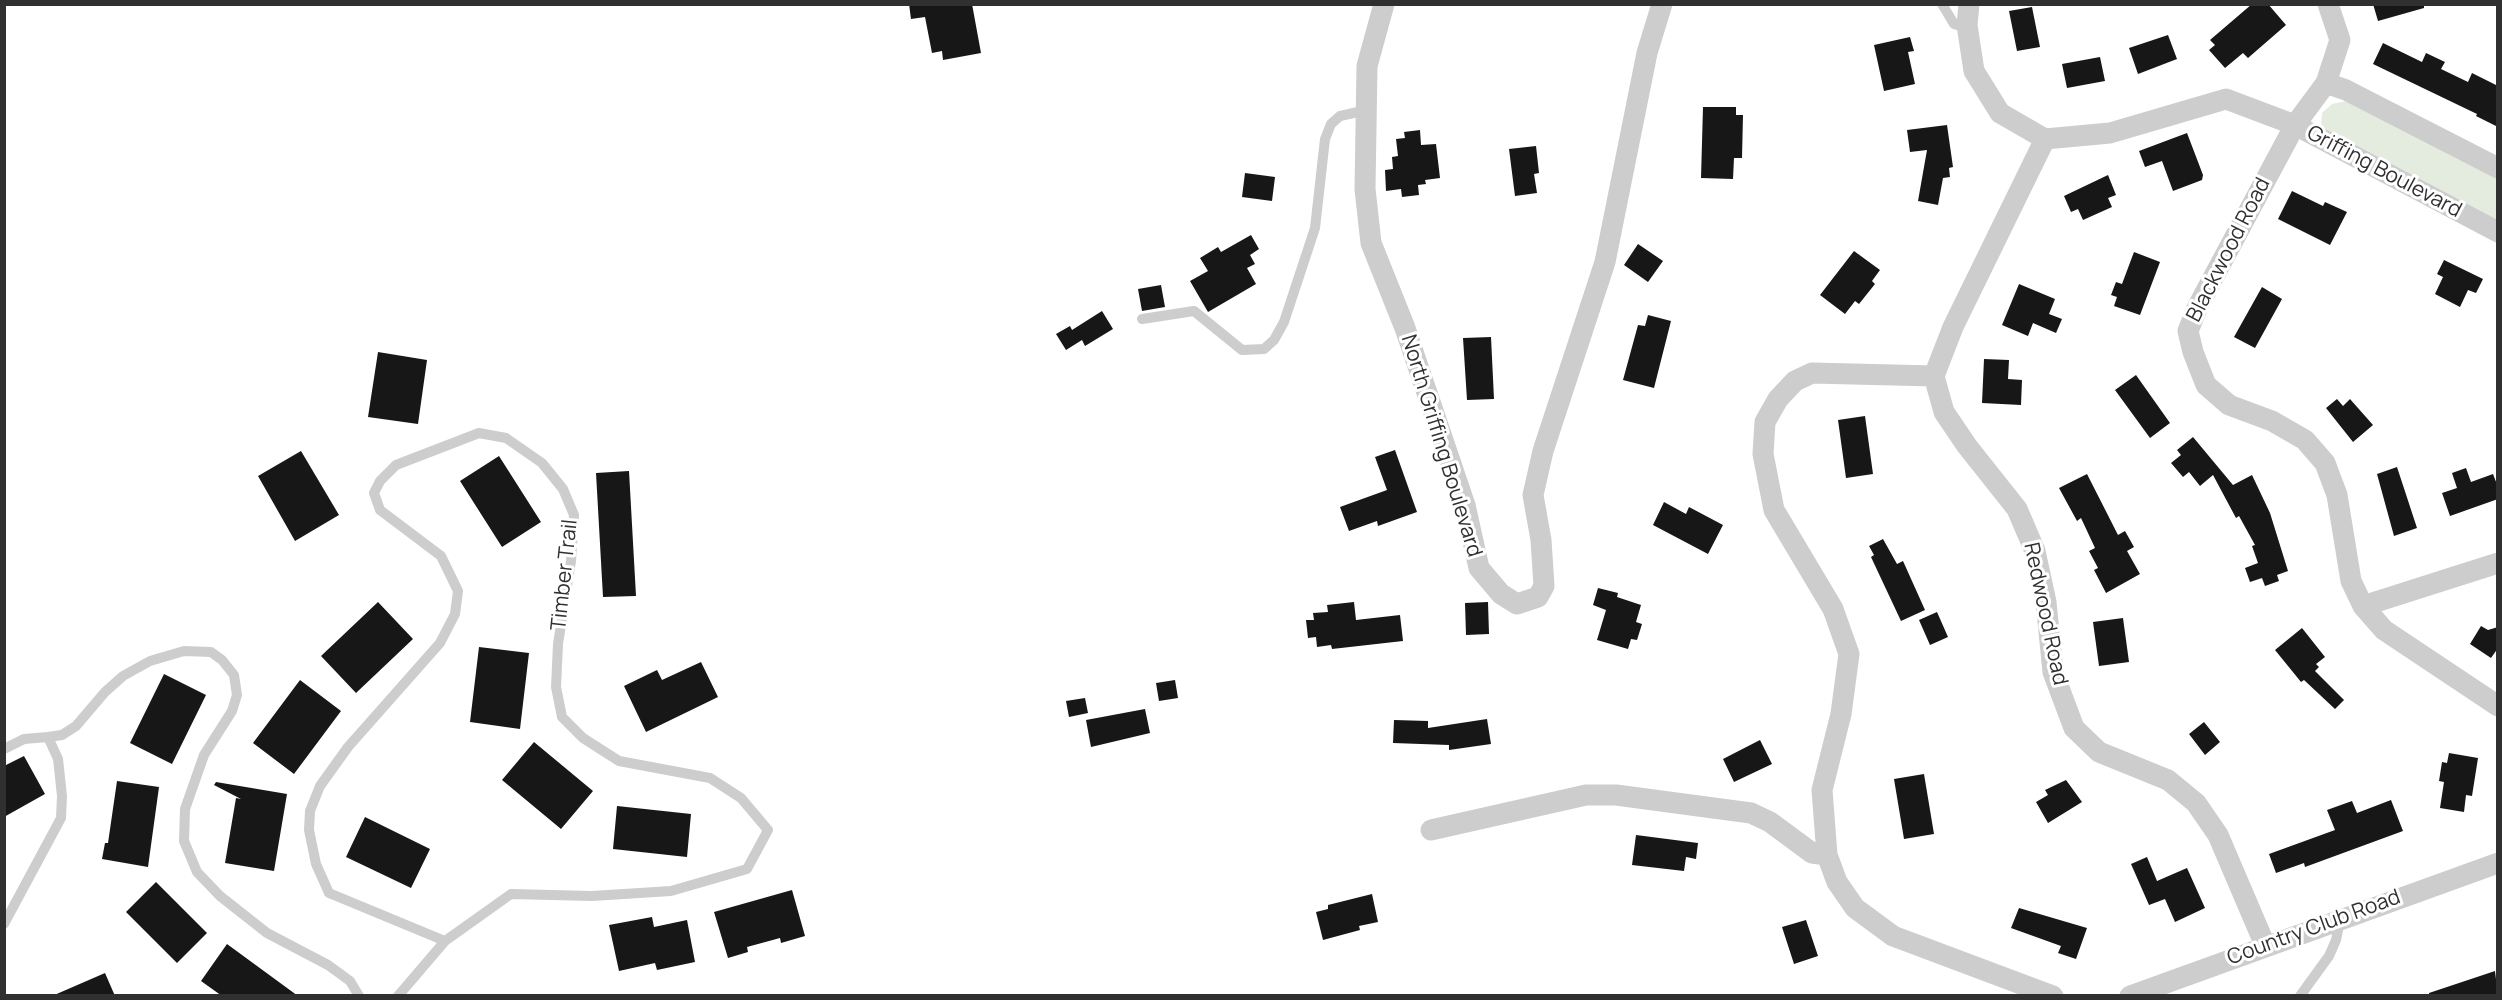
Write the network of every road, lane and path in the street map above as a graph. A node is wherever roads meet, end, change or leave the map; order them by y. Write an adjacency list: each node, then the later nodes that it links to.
1 (1384, 4): 8 (street, North Griffing Boulevard)
2 (1662, 4): 8 (street, North Griffing Boulevard)
3 (1942, 4): 6 (lane)
4 (1969, 4): 6 (street)
5 (2328, 4): 7 (street, Griffing Boulevard)
6 (1967, 28): 10 (street)
7 (2326, 83): 9 (street, Griffing Boulevard); 11 (street)
8 (1366, 110): 13 (lane)
9 (2295, 125): 10 (street); 12 (street, Griffing Boulevard); 16 (street, Blackwood Road)
10 (2045, 139): 14 (street)
11 (2498, 168)
12 (2498, 232)
13 (1142, 319)
14 (1934, 376): 21 (street); 26 (street, Redwood Road)
15 (2498, 563): 16 (street)
16 (2363, 606): 17 (street, Blackwood Road)
17 (2498, 706)
18 (48, 737): 19 (lane); 24 (lane); 27 (lane)
19 (4, 749)
20 (1431, 830): 21 (street)
21 (1827, 855): 29 (street)
22 (2498, 863): 23 (street, Country Club Road)
23 (2340, 918): 26 (street, Country Club Road); 31 (lane)
24 (4, 924)
25 (445, 941): 25 (lane, Timber Trail); 28 (lane, Timber Trail)
26 (2265, 945): 30 (street, Country Club Road)
27 (359, 996)
28 (398, 996)
29 (2053, 996)
30 (2130, 996)
31 (2300, 996)

